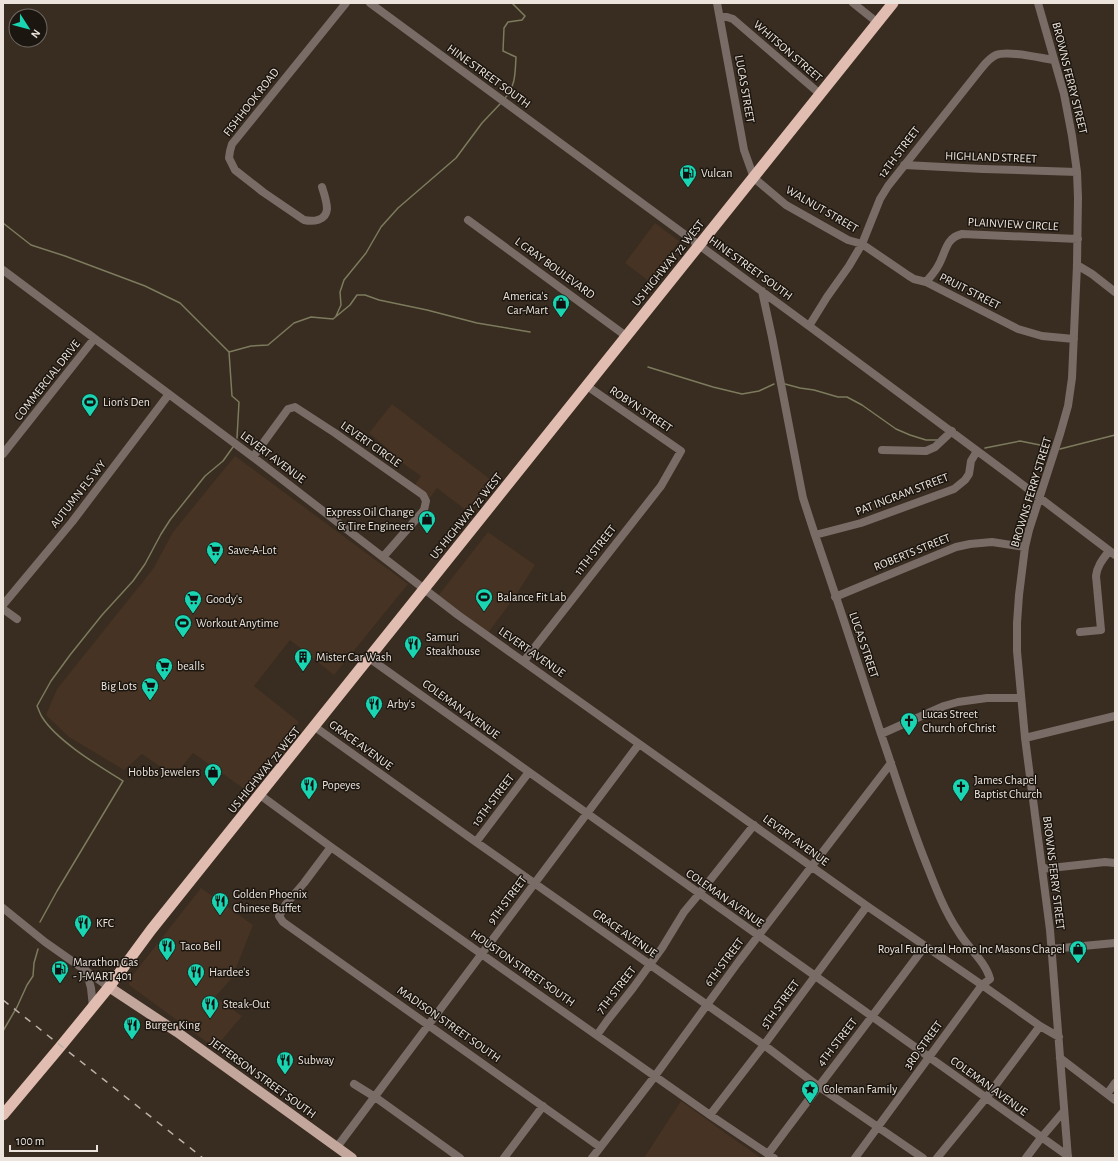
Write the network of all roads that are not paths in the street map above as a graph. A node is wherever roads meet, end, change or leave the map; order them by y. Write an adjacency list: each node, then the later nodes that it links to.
1 (346, 3): 14 (street, FISHHOOK ROAD)
2 (370, 3): 18 (street, HINE STREET SOUTH)
3 (717, 3): 7 (street, LUCAS STREET)
4 (853, 3): 8 (street)
5 (893, 3): 8 (highway, US HIGHWAY 72 WEST)
6 (1038, 3): 9 (street, BROWNS FERRY STREET)
7 (720, 17): 10 (street, WHITSON STREET); 13 (street, LUCAS STREET)
8 (878, 23): 10 (highway, US HIGHWAY 72 WEST)
9 (1054, 60): 11 (street, 12TH STREET); 12 (street, BROWNS FERRY STREET)
10 (820, 94): 13 (highway, US HIGHWAY 72 WEST)
11 (904, 165): 12 (street, HIGHLAND STREET); 17 (street, 12TH STREET)
12 (1077, 172): 16 (street, BROWNS FERRY STREET)
13 (754, 178): 17 (street, WALNUT STREET); 18 (highway, US HIGHWAY 72 WEST)
14 (322, 187)
15 (468, 220): 25 (street, L GRAY BOULEVARD)
16 (1078, 239): 19 (street, BROWNS FERRY STREET); 21 (street, PLAINVIEW CIRCLE)
17 (862, 244): 21 (street, PRUIT STREET); 24 (street, 12TH STREET)
18 (700, 245): 22 (street, HINE STREET SOUTH); 25 (highway, US HIGHWAY 72 WEST)
19 (1077, 265): 23 (street); 27 (street, BROWNS FERRY STREET)
20 (3, 270): 26 (street, LEVERT AVENUE)
21 (926, 282): 27 (street, PRUIT STREET)
22 (762, 291): 24 (street, HINE STREET SOUTH); 37 (street, LUCAS STREET)
23 (1115, 292)
24 (809, 326): 30 (street, HINE STREET SOUTH)
25 (626, 336): 28 (highway, US HIGHWAY 72 WEST)
26 (94, 339): 29 (street, LEVERT AVENUE); 34 (street, COMMERCIAL DRIVE)
27 (1074, 339): 36 (street, BROWNS FERRY STREET)
28 (587, 386): 32 (street, ROBYN STREET); 41 (highway, US HIGHWAY 72 WEST)
29 (169, 394): 35 (street, LEVERT AVENUE); 43 (street, AUTUMN FLS WY)
30 (952, 432): 31 (street); 33 (street, HINE STREET SOUTH)
31 (882, 450)
32 (681, 451): 48 (street, 11TH STREET)
33 (977, 451): 36 (street, HINE STREET SOUTH); 37 (street, PAT INGRAM STREET)
34 (3, 454)
35 (253, 457): 40 (street, LEVERT AVENUE); 40 (street, LEVERT CIRCLE)
36 (1040, 498): 38 (street, BROWNS FERRY STREET); 39 (street, HINE STREET SOUTH)
37 (815, 535): 42 (street, LUCAS STREET)
38 (1025, 548): 42 (street, ROBERTS STREET); 49 (street, BROWNS FERRY STREET)
39 (1112, 553): 46 (street)
40 (384, 557): 41 (street, LEVERT AVENUE)
41 (424, 588): 47 (highway, US HIGHWAY 72 WEST); 48 (street, LEVERT AVENUE)
42 (835, 597): 52 (street, LUCAS STREET)
43 (3, 605)
44 (3, 609): 45 (street)
45 (17, 619)
46 (1080, 632)
47 (369, 658): 51 (highway, US HIGHWAY 72 WEST); 56 (street, COLEMAN AVENUE)
48 (524, 661): 54 (street, LEVERT AVENUE)
49 (1021, 698): 52 (street); 53 (street, BROWNS FERRY STREET)
50 (1115, 716): 53 (street)
51 (315, 727): 57 (highway, US HIGHWAY 72 WEST); 60 (street, GRACE AVENUE)
52 (881, 734): 55 (street, LUCAS STREET)
53 (1025, 738): 64 (street, BROWNS FERRY STREET)
54 (639, 744): 58 (street, 9TH STREET); 59 (street, LEVERT AVENUE)
55 (891, 762): 63 (street, 6TH STREET); 77 (street, LUCAS STREET)
56 (529, 772): 58 (street, COLEMAN AVENUE); 60 (street, 10TH STREET)
57 (260, 795): 61 (street, HOUSTON STREET SOUTH); 78 (highway, US HIGHWAY 72 WEST)
58 (587, 814): 65 (street, 9TH STREET); 66 (street, COLEMAN AVENUE)
59 (754, 825): 63 (street, LEVERT AVENUE); 66 (street, 7TH STREET)
60 (476, 842): 65 (street, GRACE AVENUE)
61 (331, 847): 73 (street, HOUSTON STREET SOUTH); 82 (street, MADISON STREET SOUTH)
62 (1115, 863): 64 (street)
63 (811, 867): 67 (street, LEVERT AVENUE); 69 (street, 6TH STREET)
64 (1042, 868): 72 (street, BROWNS FERRY STREET)
65 (534, 883): 73 (street, 9TH STREET); 74 (street, GRACE AVENUE)
66 (700, 894): 69 (street, COLEMAN AVENUE); 74 (street, 7TH STREET)
67 (867, 906): 71 (street, LEVERT AVENUE); 76 (street, 5TH STREET)
68 (3, 908): 75 (street, JEFFERSON STREET SOUTH)
69 (759, 936): 76 (street, COLEMAN AVENUE); 79 (street, 6TH STREET)
70 (1115, 943): 72 (street)
71 (925, 946): 77 (street, LEVERT AVENUE); 81 (street, 4TH STREET)
72 (1051, 949): 85 (street, BROWNS FERRY STREET)
73 (482, 953): 82 (street, 9TH STREET); 84 (street, HOUSTON STREET SOUTH)
74 (650, 965): 79 (street, GRACE AVENUE); 84 (street, 7TH STREET)
75 (86, 970): 78 (street, JEFFERSON STREET SOUTH); 80 (street)
76 (815, 976): 81 (street, COLEMAN AVENUE); 86 (street, 5TH STREET)
77 (982, 985): 83 (street, LEVERT AVENUE); 87 (street, 3RD STREET)
78 (109, 987): 80 (highway, US HIGHWAY 72 WEST); 103 (main road, JEFFERSON STREET SOUTH)
79 (707, 1004): 86 (street, GRACE AVENUE); 89 (street, 6TH STREET)
80 (93, 1007): 99 (highway, US HIGHWAY 72 WEST)
81 (872, 1017): 87 (street, COLEMAN AVENUE); 92 (street, 4TH STREET)
82 (428, 1025): 94 (street, 9TH STREET); 97 (street, MADISON STREET SOUTH)
83 (1040, 1026): 85 (street, LEVERT AVENUE); 95 (street)
84 (597, 1035): 89 (street, HOUSTON STREET SOUTH)
85 (1059, 1037): 88 (street, BROWNS FERRY STREET)
86 (764, 1045): 92 (street, GRACE AVENUE); 100 (street, 5TH STREET)
87 (929, 1057): 95 (street, COLEMAN AVENUE); 101 (street, 3RD STREET)
88 (1060, 1058): 93 (street); 98 (street, BROWNS FERRY STREET)
89 (655, 1076): 100 (street, HOUSTON STREET SOUTH); 104 (street, 6TH STREET)
90 (354, 1084): 94 (street)
91 (1115, 1084): 93 (street)
92 (818, 1086): 101 (street, GRACE AVENUE); 105 (street, 4TH STREET)
93 (1107, 1094): 96 (street)
94 (375, 1098): 103 (street, 9TH STREET); 108 (street)
95 (986, 1098): 102 (street, COLEMAN AVENUE); 113 (street)
96 (1115, 1100)
97 (543, 1106): 104 (street, MADISON STREET SOUTH); 109 (street)
98 (1064, 1111): 102 (street); 106 (street, BROWNS FERRY STREET)
99 (3, 1115)
100 (710, 1115): 105 (street, HOUSTON STREET SOUTH)
101 (878, 1126): 111 (street, 3RD STREET); 112 (street, GRACE AVENUE)
102 (1041, 1138): 106 (street, COLEMAN AVENUE); 114 (street)
103 (337, 1147): 107 (main road, JEFFERSON STREET SOUTH)
104 (600, 1147): 110 (street, 6TH STREET)
105 (771, 1156)
106 (1068, 1157)
107 (352, 1158)
108 (460, 1158)
109 (504, 1158)
110 (592, 1158)
111 (855, 1158)
112 (923, 1158)
113 (937, 1158)
114 (1026, 1158)

